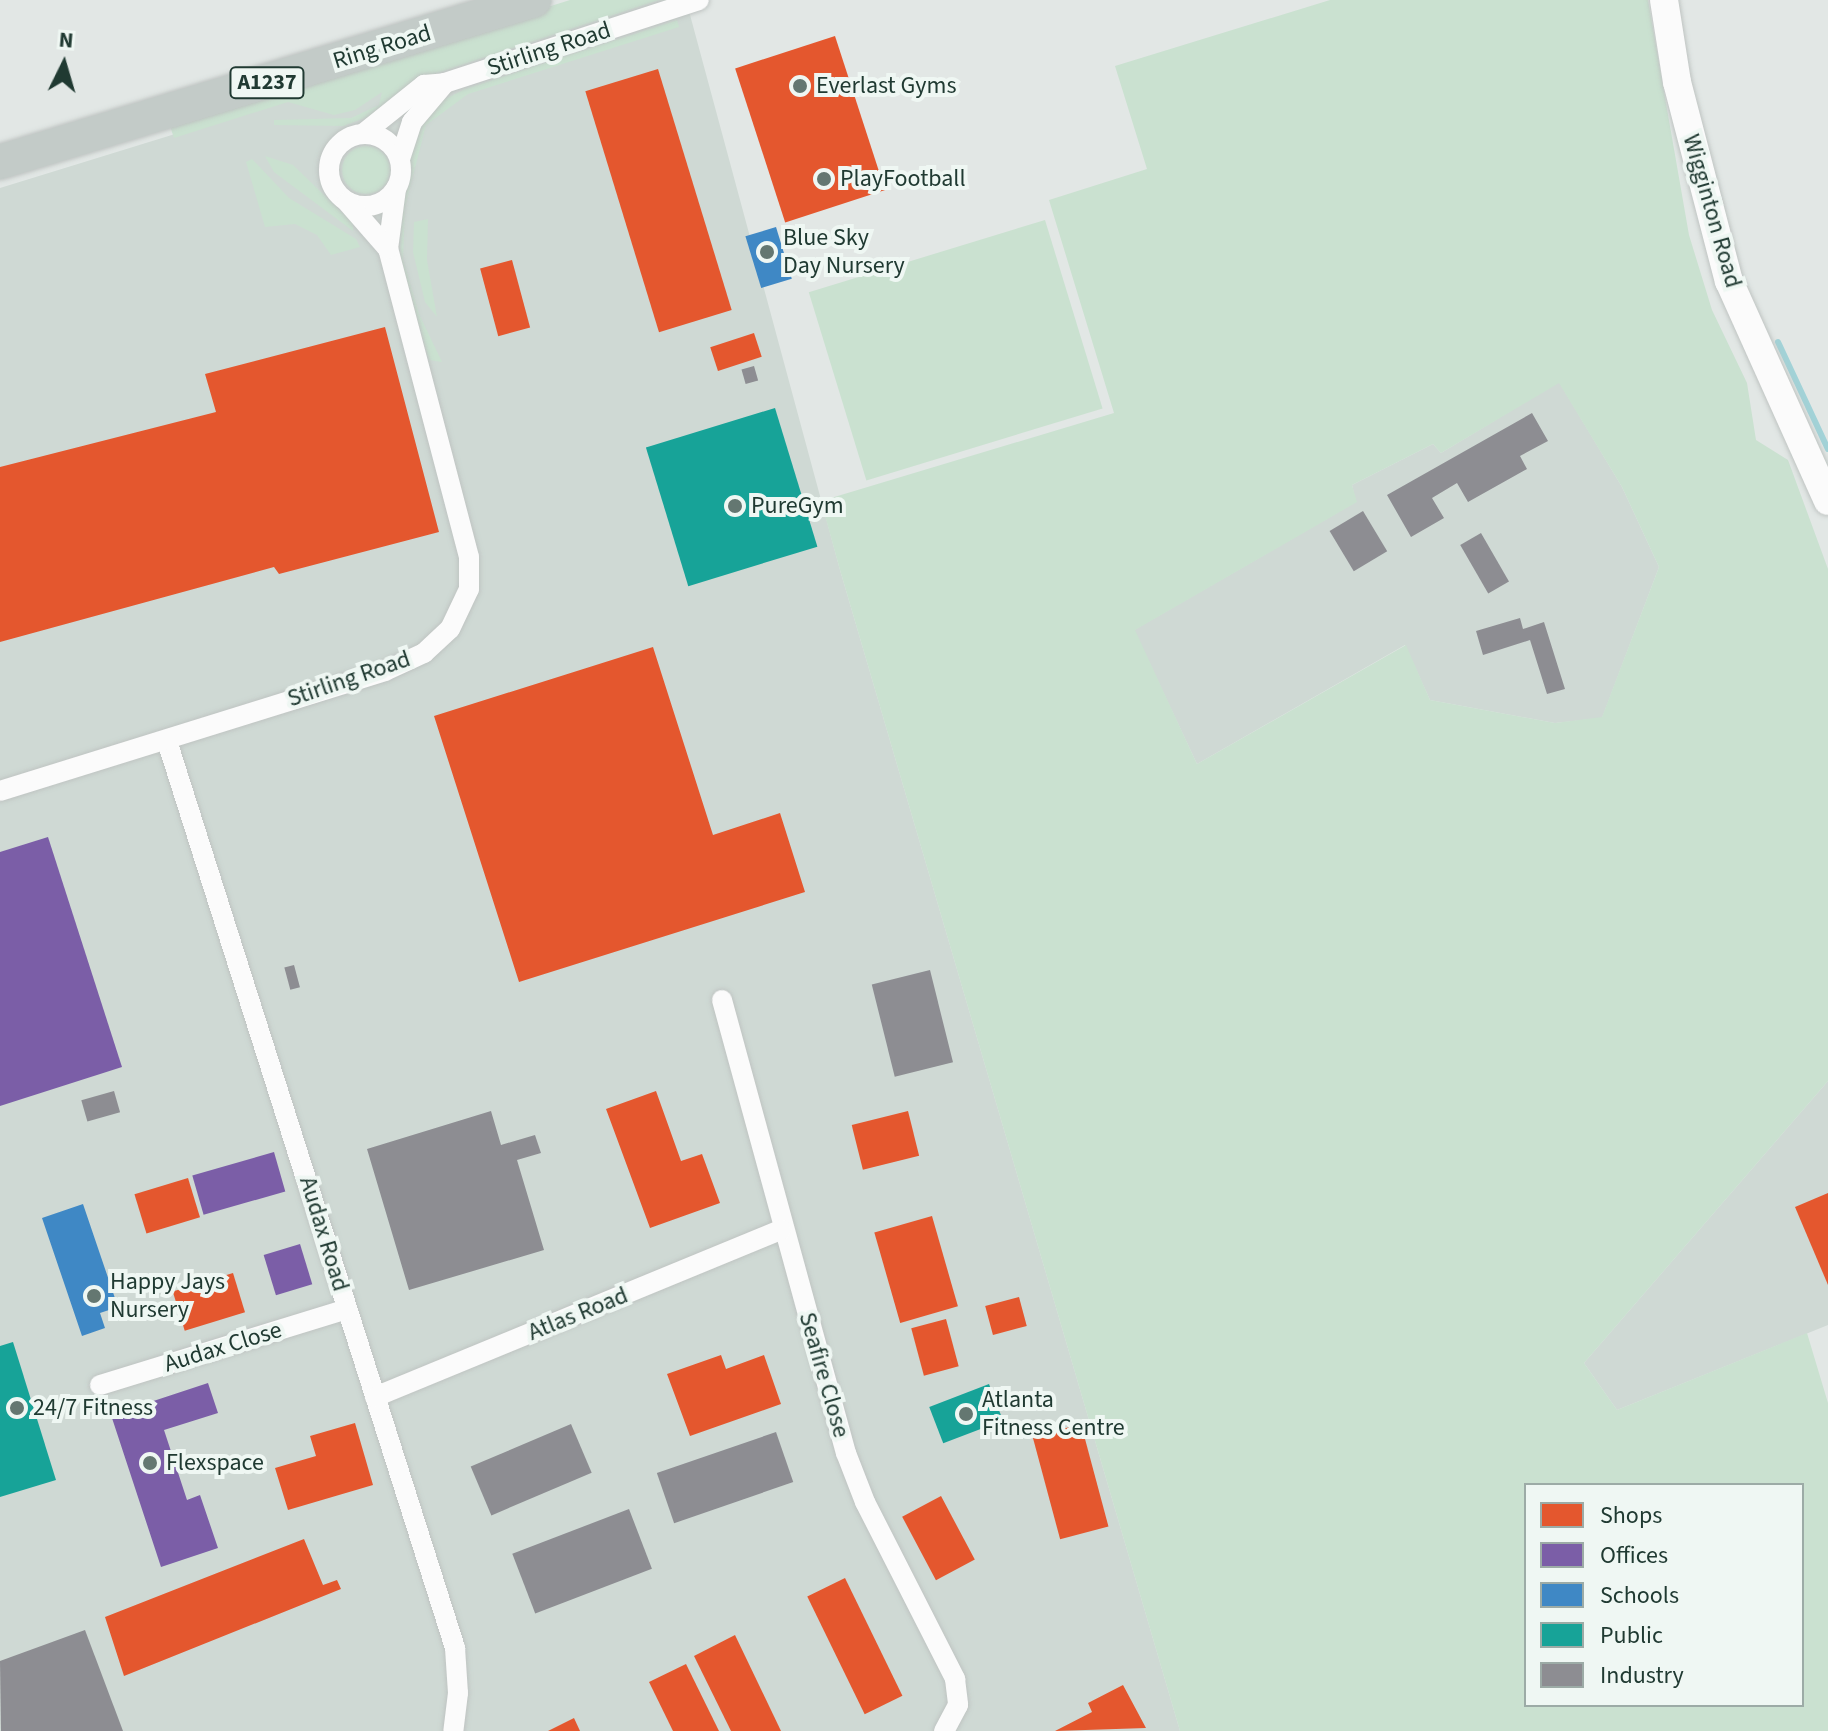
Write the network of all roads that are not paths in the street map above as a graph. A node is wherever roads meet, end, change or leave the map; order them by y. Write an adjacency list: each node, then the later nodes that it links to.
1 (534, 0): 7 (highway, Ring Road / A1237)
2 (699, 0): 4 (street, Stirling Road)
3 (1664, 0): 11 (main road, Wigginton Road)
4 (445, 83): 5 (street, Stirling Road); 6 (street)
5 (364, 133): 6 (street); 9 (street)
6 (400, 159): 8 (street)
7 (0, 162)
8 (396, 189): 9 (street); 10 (street, Stirling Road)
9 (347, 202): 10 (street, Stirling Road)
10 (388, 249): 12 (street, Stirling Road)
11 (1828, 501)
12 (167, 741): 13 (street, Stirling Road); 16 (street, Audax Road)
13 (0, 791)
14 (722, 1000): 15 (street, Seafire Close)
15 (781, 1230): 18 (street, Atlas Road); 20 (street, Seafire Close)
16 (347, 1309): 17 (street, Audax Close); 18 (street, Audax Road)
17 (100, 1385)
18 (375, 1397): 19 (street, Audax Road)
19 (453, 1731)
20 (944, 1731)

